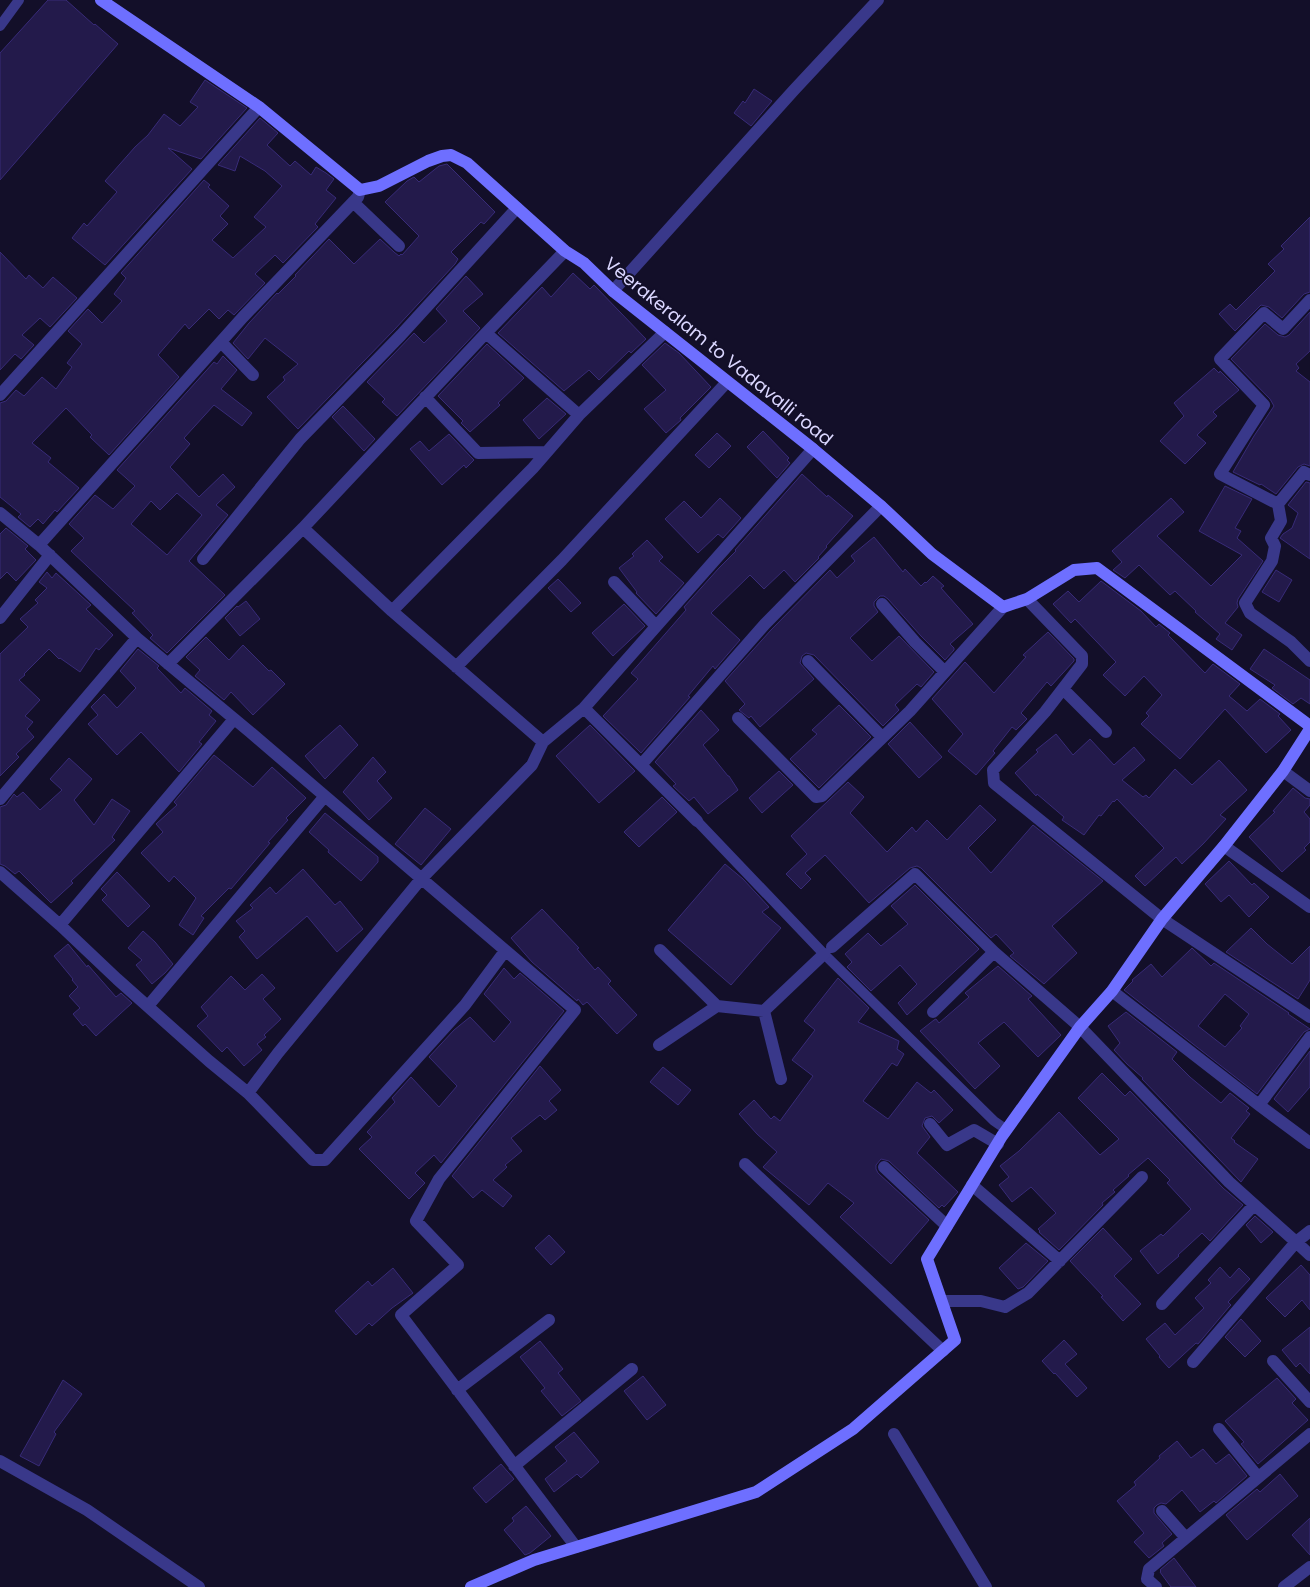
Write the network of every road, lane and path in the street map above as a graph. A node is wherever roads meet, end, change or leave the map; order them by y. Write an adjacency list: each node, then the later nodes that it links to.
1 (19, 0): 4 (lane)
2 (101, 0): 5 (street)
3 (878, 0): 11 (street)
4 (0, 26)
5 (259, 106): 6 (street); 18 (street)
6 (360, 190): 7 (street); 8 (street, Veerakeralam to Vadavalli road)
7 (353, 202): 9 (street); 15 (street)
8 (517, 208): 10 (street, Veerakeralam to Vadavalli road); 30 (street)
9 (399, 246)
10 (565, 251): 11 (street, Veerakeralam to Vadavalli road); 13 (street)
11 (613, 292): 14 (street, Veerakeralam to Vadavalli road)
12 (1310, 300): 24 (street)
13 (486, 332): 19 (street); 20 (street)
14 (664, 332): 17 (street, Veerakeralam to Vadavalli road); 20 (street)
15 (221, 342): 16 (street); 28 (street)
16 (252, 375)
17 (727, 382): 21 (street, Veerakeralam to Vadavalli road); 42 (street)
18 (0, 395)
19 (425, 397): 22 (street); 27 (street)
20 (580, 415): 22 (street)
21 (812, 449): 25 (street, Veerakeralam to Vadavalli road); 37 (street)
22 (546, 452): 35 (street)
23 (1310, 475): 24 (street)
24 (1278, 504): 40 (street)
25 (881, 506): 34 (street, Veerakeralam to Vadavalli road); 52 (street)
26 (0, 514): 28 (street)
27 (303, 528): 35 (street); 41 (street)
28 (39, 545): 29 (street)
29 (50, 555): 36 (street); 38 (street)
30 (203, 559)
31 (614, 582): 37 (street)
32 (1027, 600): 34 (street); 44 (street); 48 (street)
33 (882, 604): 43 (street)
34 (1003, 607): 43 (street)
35 (392, 611): 42 (street)
36 (0, 618)
37 (656, 626): 45 (street)
38 (137, 638): 41 (street); 56 (street)
39 (808, 660): 50 (street)
40 (1310, 661)
41 (168, 664): 47 (street)
42 (456, 667): 51 (street)
43 (944, 672): 50 (street)
44 (1063, 689): 49 (street); 62 (street)
45 (584, 708): 51 (street); 52 (street)
46 (738, 718): 50 (street)
47 (234, 719): 55 (street); 63 (street)
48 (1310, 728): 53 (street)
49 (1106, 732)
50 (882, 737)
51 (542, 742): 60 (street)
52 (641, 765): 57 (street)
53 (1283, 771): 54 (street); 58 (street)
54 (1310, 791)
55 (325, 796): 60 (street); 69 (street)
56 (0, 799)
57 (696, 821): 66 (lane)
58 (1224, 846): 61 (street); 62 (street)
59 (0, 872): 63 (street)
60 (421, 879): 65 (street); 78 (street)
61 (1310, 907)
62 (1162, 919): 68 (street); 73 (street)
63 (60, 925): 69 (street)
64 (660, 950): 70 (street)
65 (505, 951): 78 (street); 101 (street)
66 (828, 951): 67 (street); 71 (street); 81 (lane)
67 (994, 952): 72 (street); 74 (street)
68 (1112, 991): 74 (street); 79 (street)
69 (148, 1006): 78 (street)
70 (717, 1006): 71 (street); 76 (street)
71 (764, 1011): 77 (street)
72 (933, 1012)
73 (1310, 1016)
74 (1080, 1028): 81 (street); 88 (street)
75 (1310, 1037): 79 (street)
76 (659, 1045)
77 (781, 1079)
78 (248, 1093)
79 (1259, 1105): 82 (street)
80 (930, 1124): 83 (street)
81 (1007, 1130): 83 (street)
82 (1310, 1143)
83 (998, 1144): 87 (street)
84 (745, 1164): 97 (street)
85 (884, 1167): 89 (street)
86 (1142, 1177): 93 (street)
87 (972, 1185): 89 (street); 93 (street)
88 (1254, 1205): 91 (street); 95 (street)
89 (947, 1226): 94 (street)
90 (1310, 1232): 91 (street)
91 (1296, 1242): 92 (street); 99 (street)
92 (1310, 1255)
93 (1060, 1261): 94 (street)
94 (942, 1301): 97 (street)
95 (1162, 1304)
96 (549, 1320): 101 (street)
97 (943, 1351): 111 (street)
98 (1273, 1361): 102 (street)
99 (1193, 1362)
100 (632, 1369): 107 (street)
101 (457, 1390): 107 (street)
102 (1310, 1402)
103 (1219, 1429): 108 (street)
104 (894, 1434): 115 (street)
105 (1310, 1434): 108 (street)
106 (0, 1461): 113 (street)
107 (514, 1466): 111 (street)
108 (1258, 1477): 110 (street)
109 (1162, 1511): 110 (street)
110 (1186, 1538): 116 (street)
111 (576, 1547): 114 (street)
112 (1310, 1567): 117 (street)
113 (199, 1587)
114 (471, 1587)
115 (986, 1587)
116 (1156, 1587)
117 (1284, 1587)

